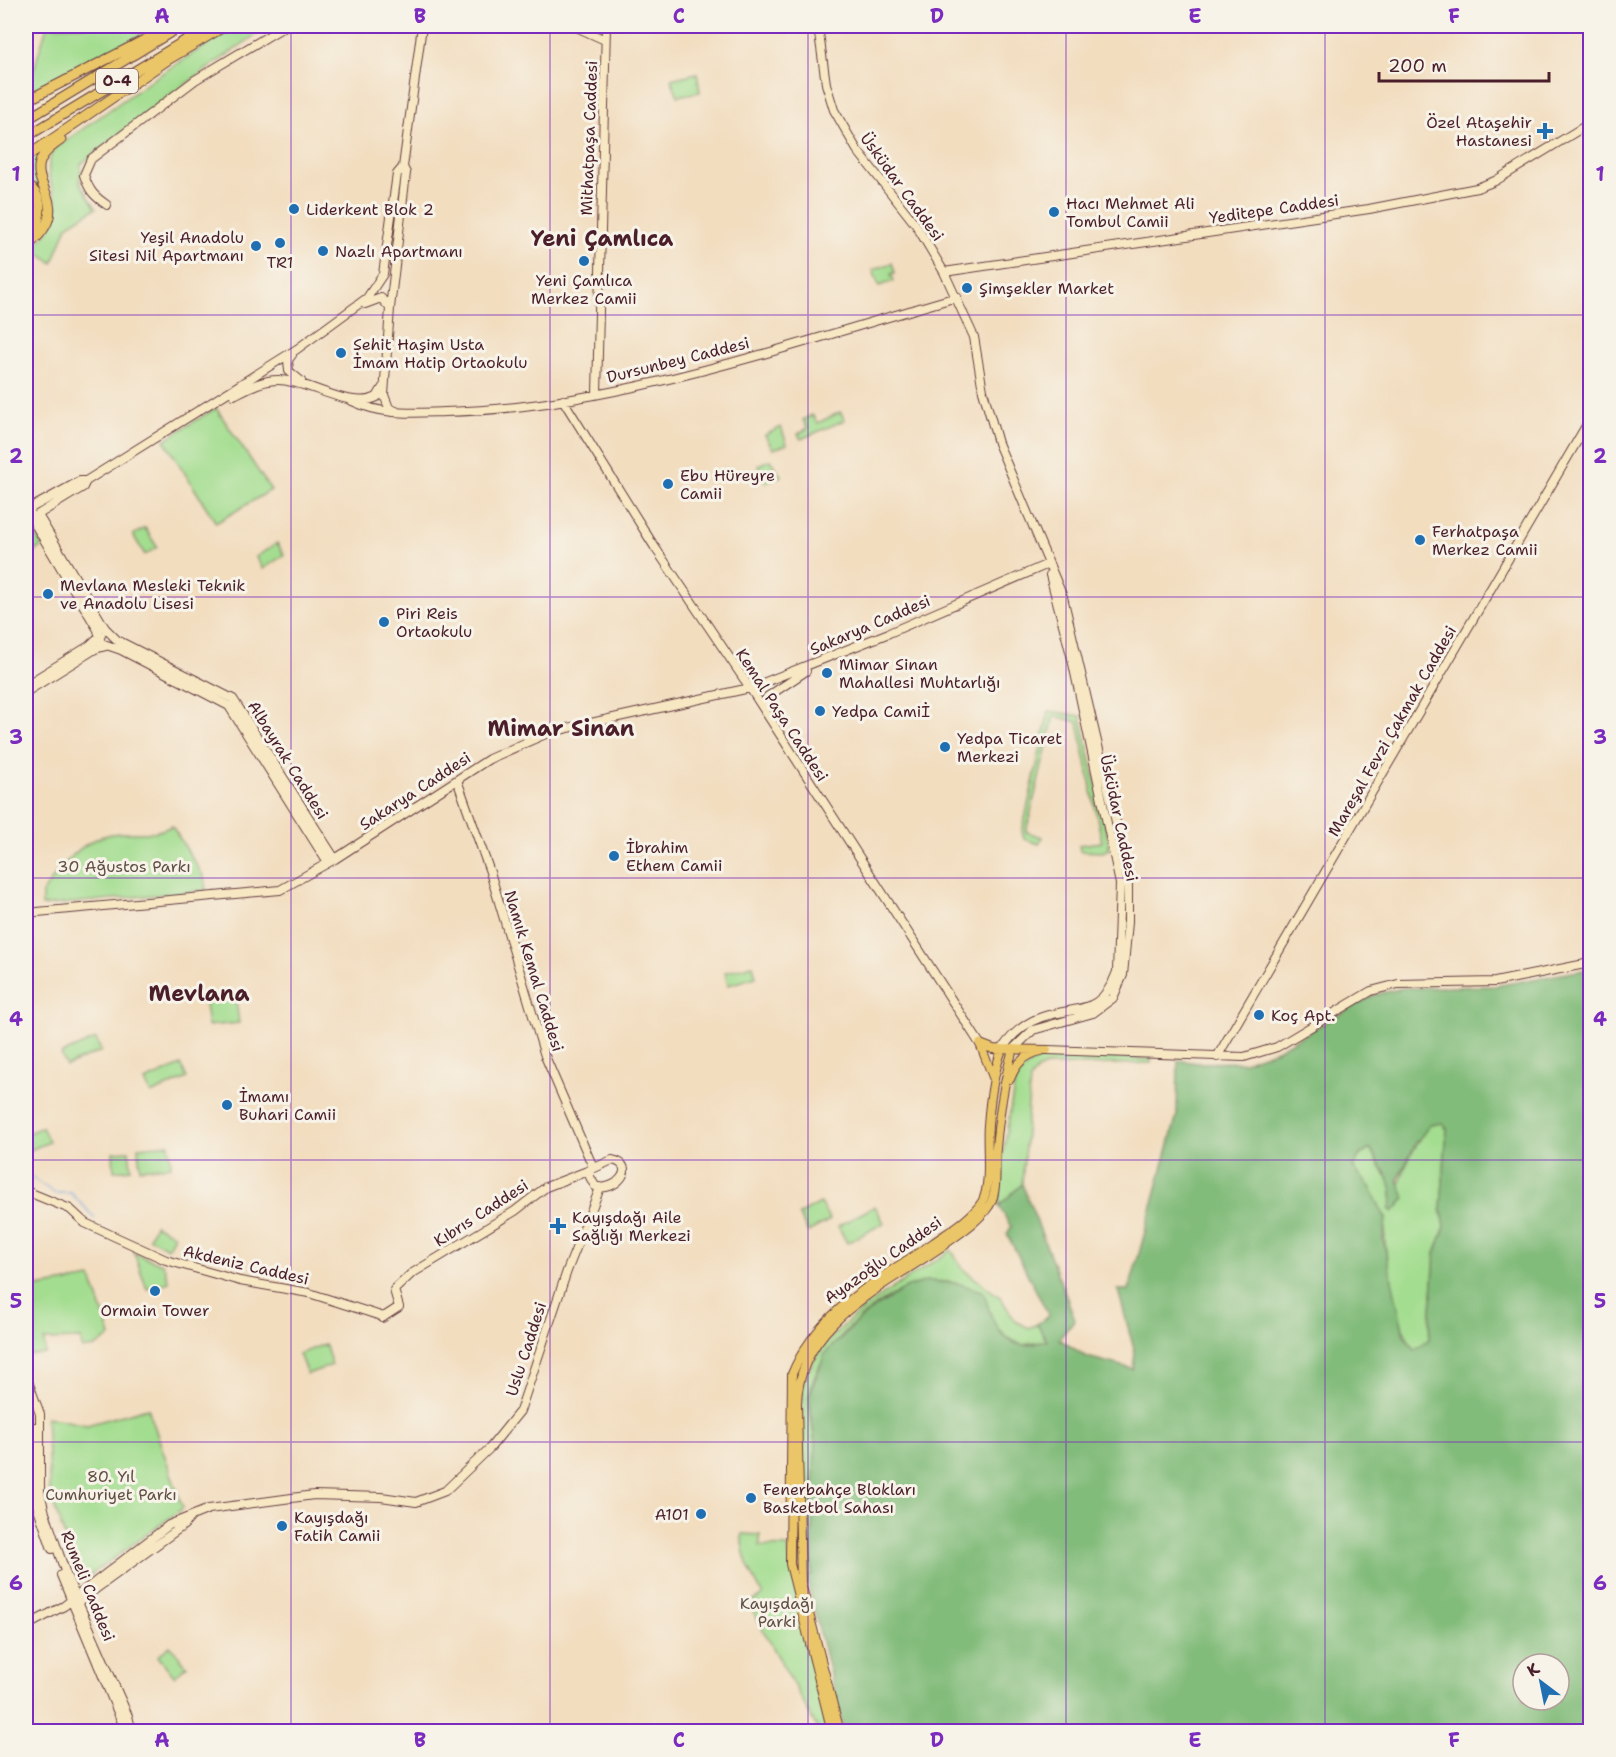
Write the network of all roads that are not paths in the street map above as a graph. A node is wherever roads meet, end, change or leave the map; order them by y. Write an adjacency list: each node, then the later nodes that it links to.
1 (170, 26): 11 (highway)
2 (181, 26): 15 (highway, O-4)
3 (209, 26): 17 (highway, O-4)
4 (225, 26): 13 (highway)
5 (285, 26): 21 (street)
6 (422, 26): 19 (street)
7 (574, 26): 10 (street)
8 (606, 26): 10 (street, Mithatpaşa Caddesi)
9 (818, 26): 24 (street, Üsküdar Caddesi)
10 (605, 40): 31 (street, Mithatpaşa Caddesi)
11 (87, 71): 12 (highway); 14 (highway)
12 (26, 101)
13 (105, 103): 18 (highway); 23 (highway)
14 (26, 107)
15 (26, 120)
16 (1590, 123): 24 (street, Yeditepe Caddesi)
17 (26, 137)
18 (26, 157)
19 (403, 167): 26 (street); 27 (street)
20 (26, 184): 22 (highway)
21 (107, 205)
22 (26, 237)
23 (26, 247)
24 (944, 272): 25 (street, Üsküdar Caddesi)
25 (957, 297): 31 (street, Dursunbey Caddesi); 38 (street, Üsküdar Caddesi)
26 (357, 308): 27 (street); 28 (street)
27 (390, 308): 29 (street)
28 (297, 349): 30 (street); 33 (street)
29 (386, 377): 34 (street); 35 (street)
30 (306, 384): 33 (street); 34 (street)
31 (597, 394): 32 (street, Dursunbey Caddesi)
32 (563, 399): 35 (street, Dursunbey Caddesi); 45 (street, Kemal Paşa Caddesi)
33 (216, 401): 37 (street)
34 (352, 401): 35 (street, Dursunbey Caddesi)
35 (399, 413)
36 (1590, 419): 60 (street, Mareşal Fevzi Çakmak Caddesi)
37 (31, 512): 39 (street, Albayrak Caddesi); 40 (street)
38 (1048, 564): 42 (street, Sakarya Caddesi); 49 (street, Üsküdar Caddesi)
39 (111, 635): 40 (street); 41 (street); 43 (street, Albayrak Caddesi)
40 (100, 637): 41 (street); 44 (street)
41 (107, 645): 43 (street, Albayrak Caddesi); 46 (street)
42 (821, 661): 45 (street, Sakarya Caddesi); 47 (street)
43 (177, 675): 50 (street, Albayrak Caddesi)
44 (26, 685)
45 (750, 688): 47 (street, Kemal Paşa Caddesi); 48 (street, Sakarya Caddesi)
46 (26, 692)
47 (766, 714): 54 (street, Kemal Paşa Caddesi)
48 (457, 780): 50 (street, Sakarya Caddesi); 64 (street, Namık Kemal Caddesi)
49 (1110, 814): 53 (street, Üsküdar Caddesi); 55 (street, Üsküdar Caddesi)
50 (331, 861): 51 (street, Sakarya Caddesi)
51 (26, 914)
52 (1590, 963): 60 (street)
53 (1021, 1041): 57 (main road); 58 (street, Üsküdar Caddesi)
54 (980, 1044): 55 (main road); 59 (main road)
55 (1002, 1049): 58 (main road); 61 (main road, Ayazoğlu Caddesi)
56 (1047, 1050): 57 (main road); 60 (street)
57 (1030, 1051): 58 (main road); 63 (main road)
58 (1011, 1054): 61 (main road); 63 (main road, Ayazoğlu Caddesi)
59 (986, 1057): 61 (main road); 62 (main road)
60 (1217, 1057)
61 (997, 1062): 62 (main road, Ayazoğlu Caddesi)
62 (993, 1077): 77 (main road, Ayazoğlu Caddesi)
63 (1005, 1090): 78 (main road, Ayazoğlu Caddesi)
64 (591, 1169): 65 (street, Kıbrıs Caddesi); 66 (street); 67 (street)
65 (562, 1178): 66 (street); 69 (street, Kıbrıs Caddesi)
66 (592, 1183): 67 (street)
67 (600, 1188): 73 (street, Uslu Caddesi)
68 (26, 1191): 69 (street, Akdeniz Caddesi)
69 (399, 1307)
70 (26, 1376): 72 (street, Rumeli Caddesi)
71 (26, 1390): 72 (street, Rumeli Caddesi)
72 (37, 1414): 73 (street, Rumeli Caddesi)
73 (73, 1602): 74 (street, Uslu Caddesi); 75 (street, Rumeli Caddesi); 76 (street, Rumeli Caddesi)
74 (26, 1626)
75 (126, 1731)
76 (132, 1731)
77 (832, 1731)
78 (840, 1731)

